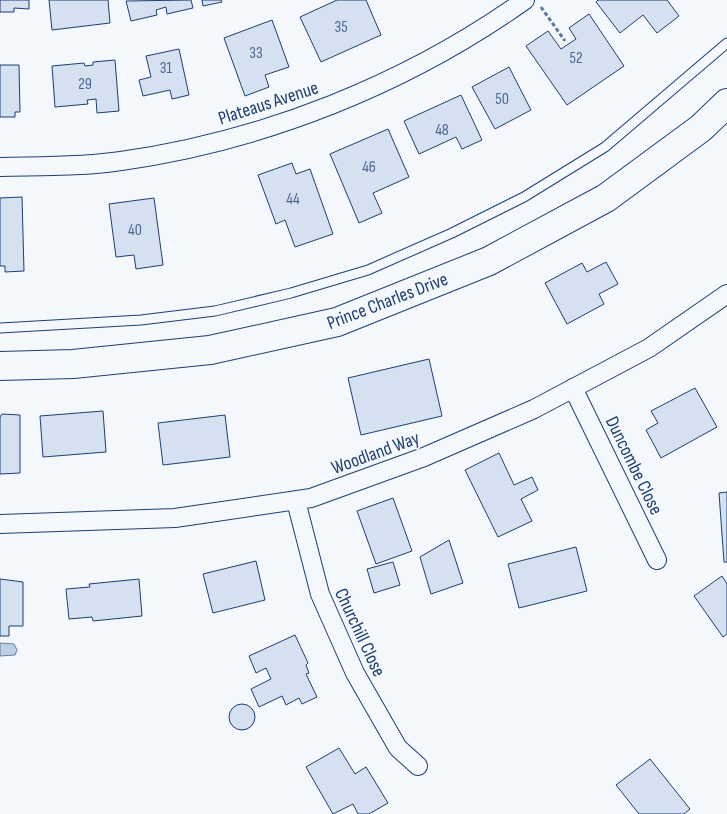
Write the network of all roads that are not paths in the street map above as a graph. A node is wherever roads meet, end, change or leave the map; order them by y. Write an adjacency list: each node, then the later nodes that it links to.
1 (525, 0): 4 (street, Plateaus Avenue)
2 (727, 43): 6 (lane)
3 (727, 103): 7 (highway, Prince Charles Drive)
4 (0, 166)
5 (727, 294): 8 (street, Woodland Way)
6 (0, 328)
7 (0, 366)
8 (573, 388): 9 (street, Woodland Way); 11 (street, Duncombe Close)
9 (296, 501): 10 (street, Woodland Way); 12 (street, Churchill Close)
10 (0, 524)
11 (657, 560)
12 (418, 766)

